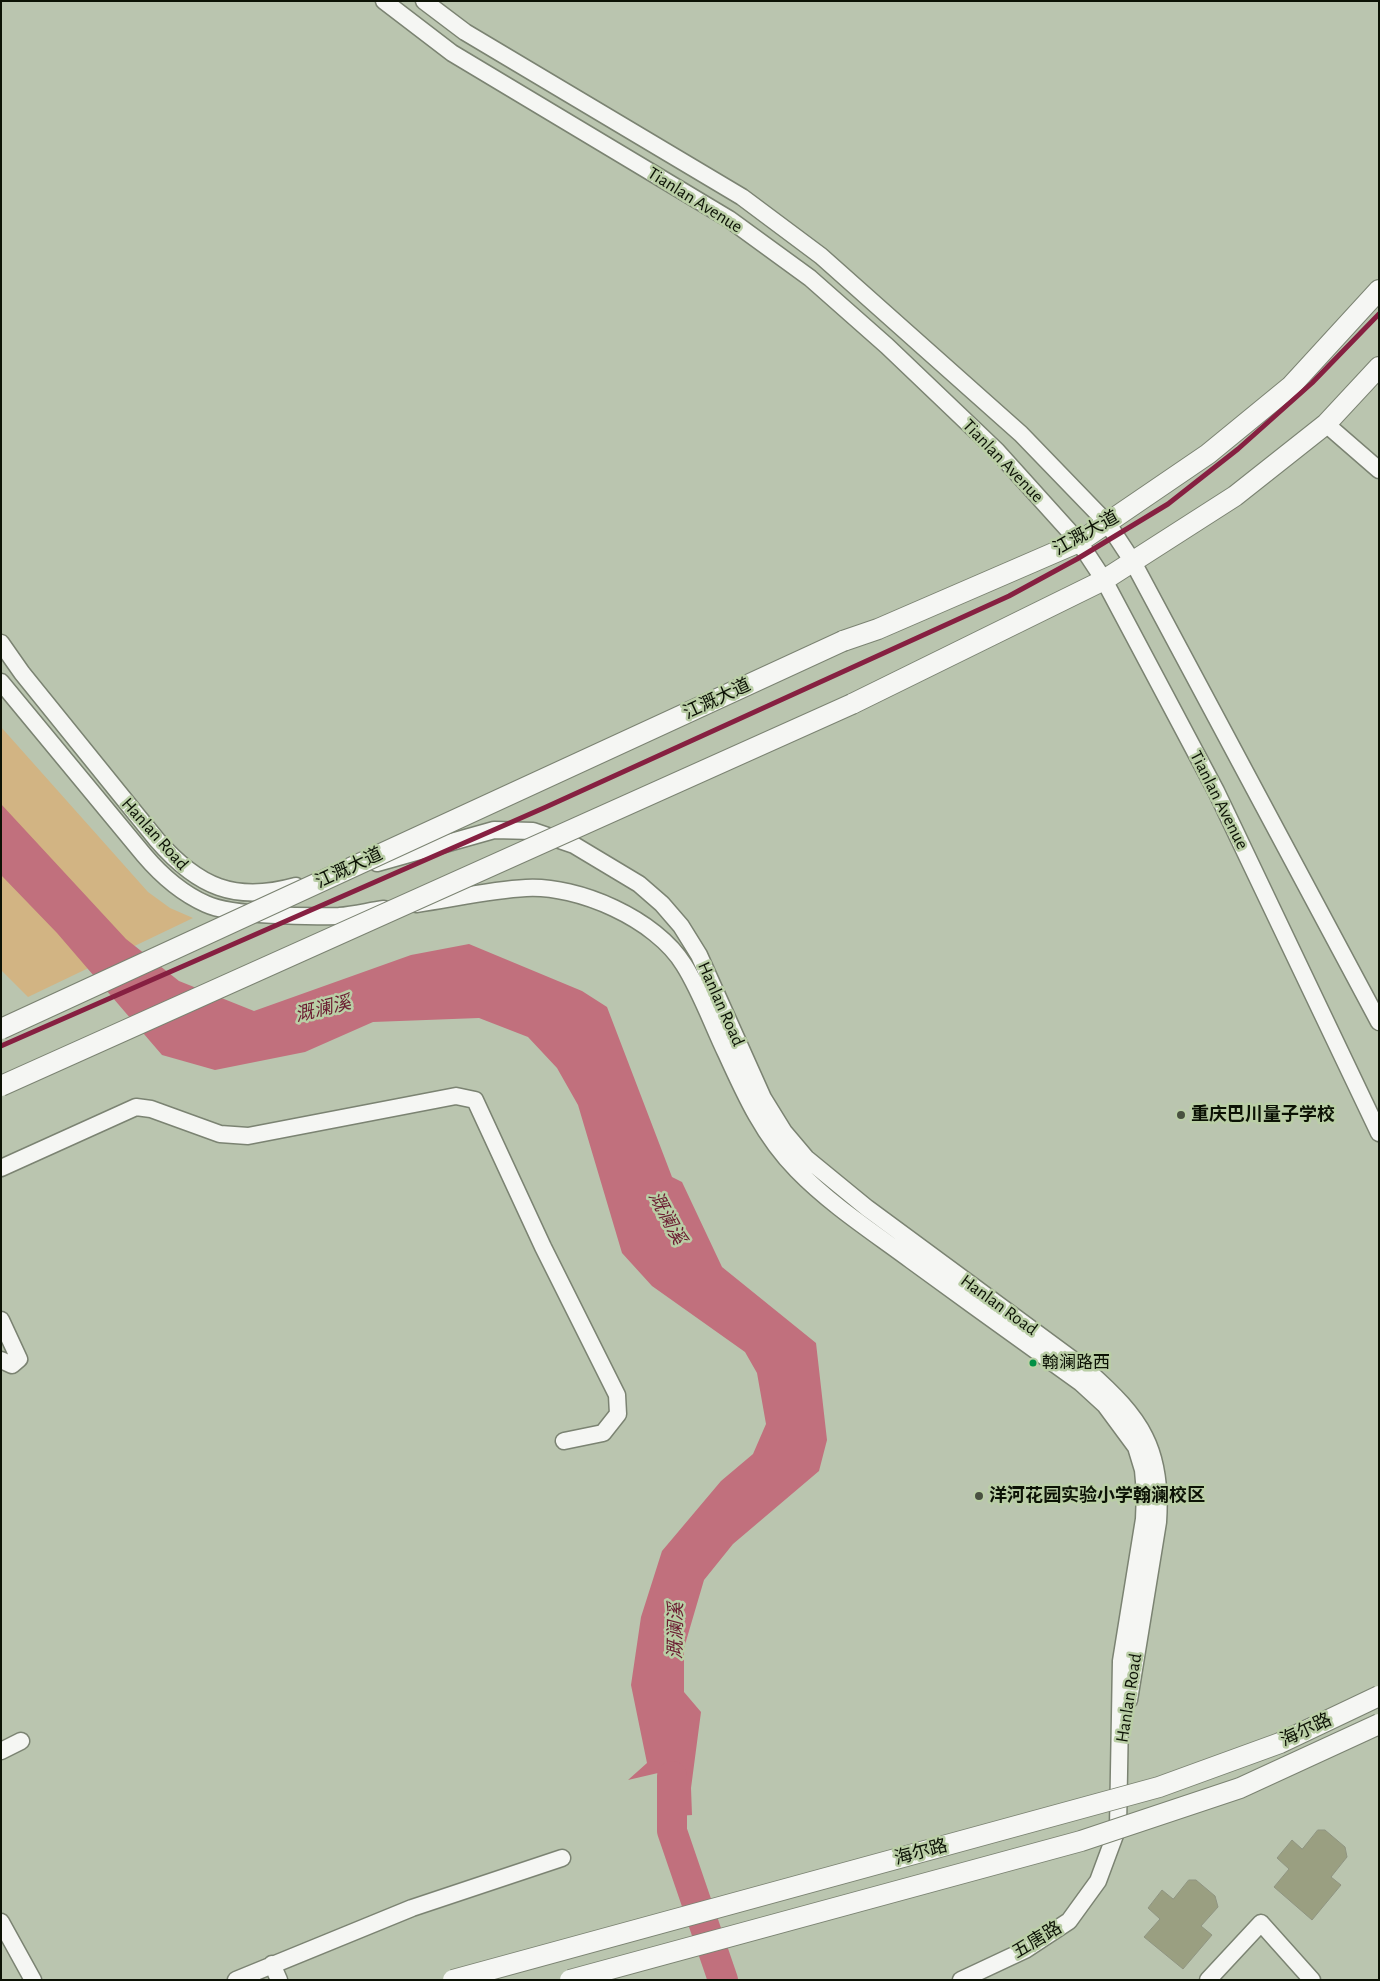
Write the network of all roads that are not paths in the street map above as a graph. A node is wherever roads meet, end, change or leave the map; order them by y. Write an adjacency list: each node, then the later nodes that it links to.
1 (384, 1): 8 (street, Tianlan Avenue)
2 (424, 1): 7 (street, Tianlan Avenue)
3 (1379, 290): 7 (main road, 江溉大道)
4 (1379, 367): 5 (main road)
5 (1326, 424): 6 (street); 9 (main road)
6 (1379, 470)
7 (1108, 524): 8 (main road, 江溉大道); 9 (street, Tianlan Avenue)
8 (1079, 542): 10 (street, Tianlan Avenue); 14 (main road, 江溉大道, bridge)
9 (1133, 562): 10 (main road); 13 (street, Tianlan Avenue)
10 (1104, 580): 15 (main road, bridge); 16 (street, Tianlan Avenue)
11 (1, 643): 25 (street, Hanlan Road)
12 (1, 682): 25 (street, Hanlan Road)
13 (1379, 1022)
14 (1, 1029)
15 (1, 1086)
16 (1379, 1133)
17 (1, 1168): 20 (street)
18 (1, 1320): 19 (street)
19 (1, 1360)
20 (564, 1441)
21 (1379, 1696): 32 (main road, 海尔路, bridge)
22 (1379, 1724): 33 (main road, 海尔路, bridge)
23 (21, 1742): 24 (street)
24 (1, 1751)
25 (1119, 1761): 34 (street, 五唐路)
26 (562, 1858): 28 (street)
27 (1, 1922): 29 (street)
28 (272, 1964): 30 (street); 31 (street)
29 (33, 1980)
30 (236, 1980)
31 (279, 1980)
32 (453, 1980)
33 (570, 1980)
34 (961, 1980)
35 (1208, 1980): 36 (street)
36 (1312, 1980)

